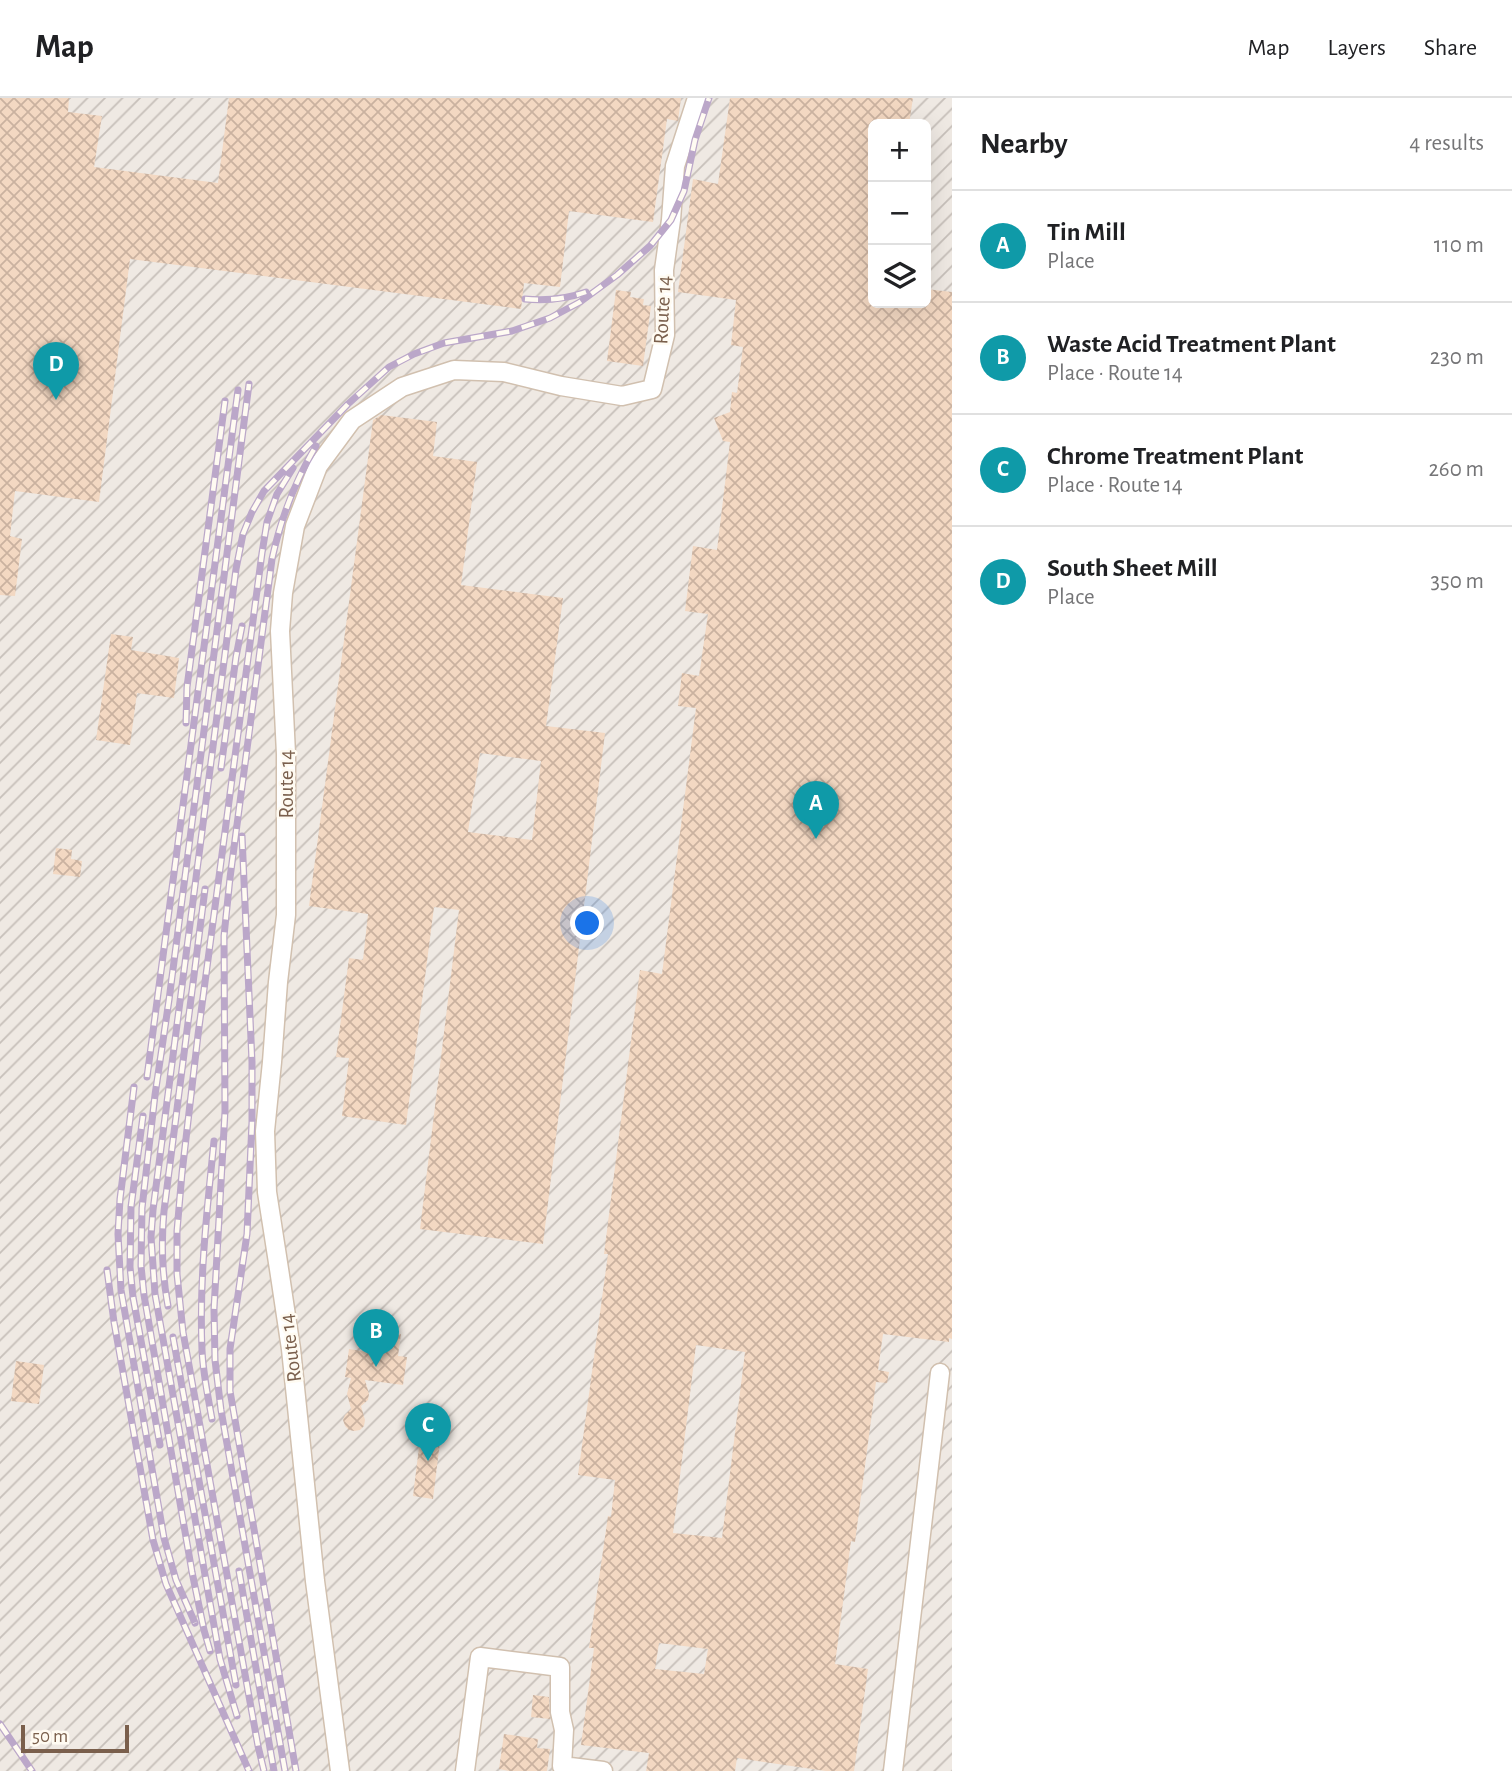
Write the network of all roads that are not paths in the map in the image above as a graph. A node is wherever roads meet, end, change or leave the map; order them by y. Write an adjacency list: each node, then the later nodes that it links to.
1 (697, 98): 4 (street, Route 14)
2 (940, 1373): 7 (street)
3 (562, 1768): 5 (street); 6 (street)
4 (340, 1771)
5 (465, 1771)
6 (603, 1771)
7 (893, 1771)

